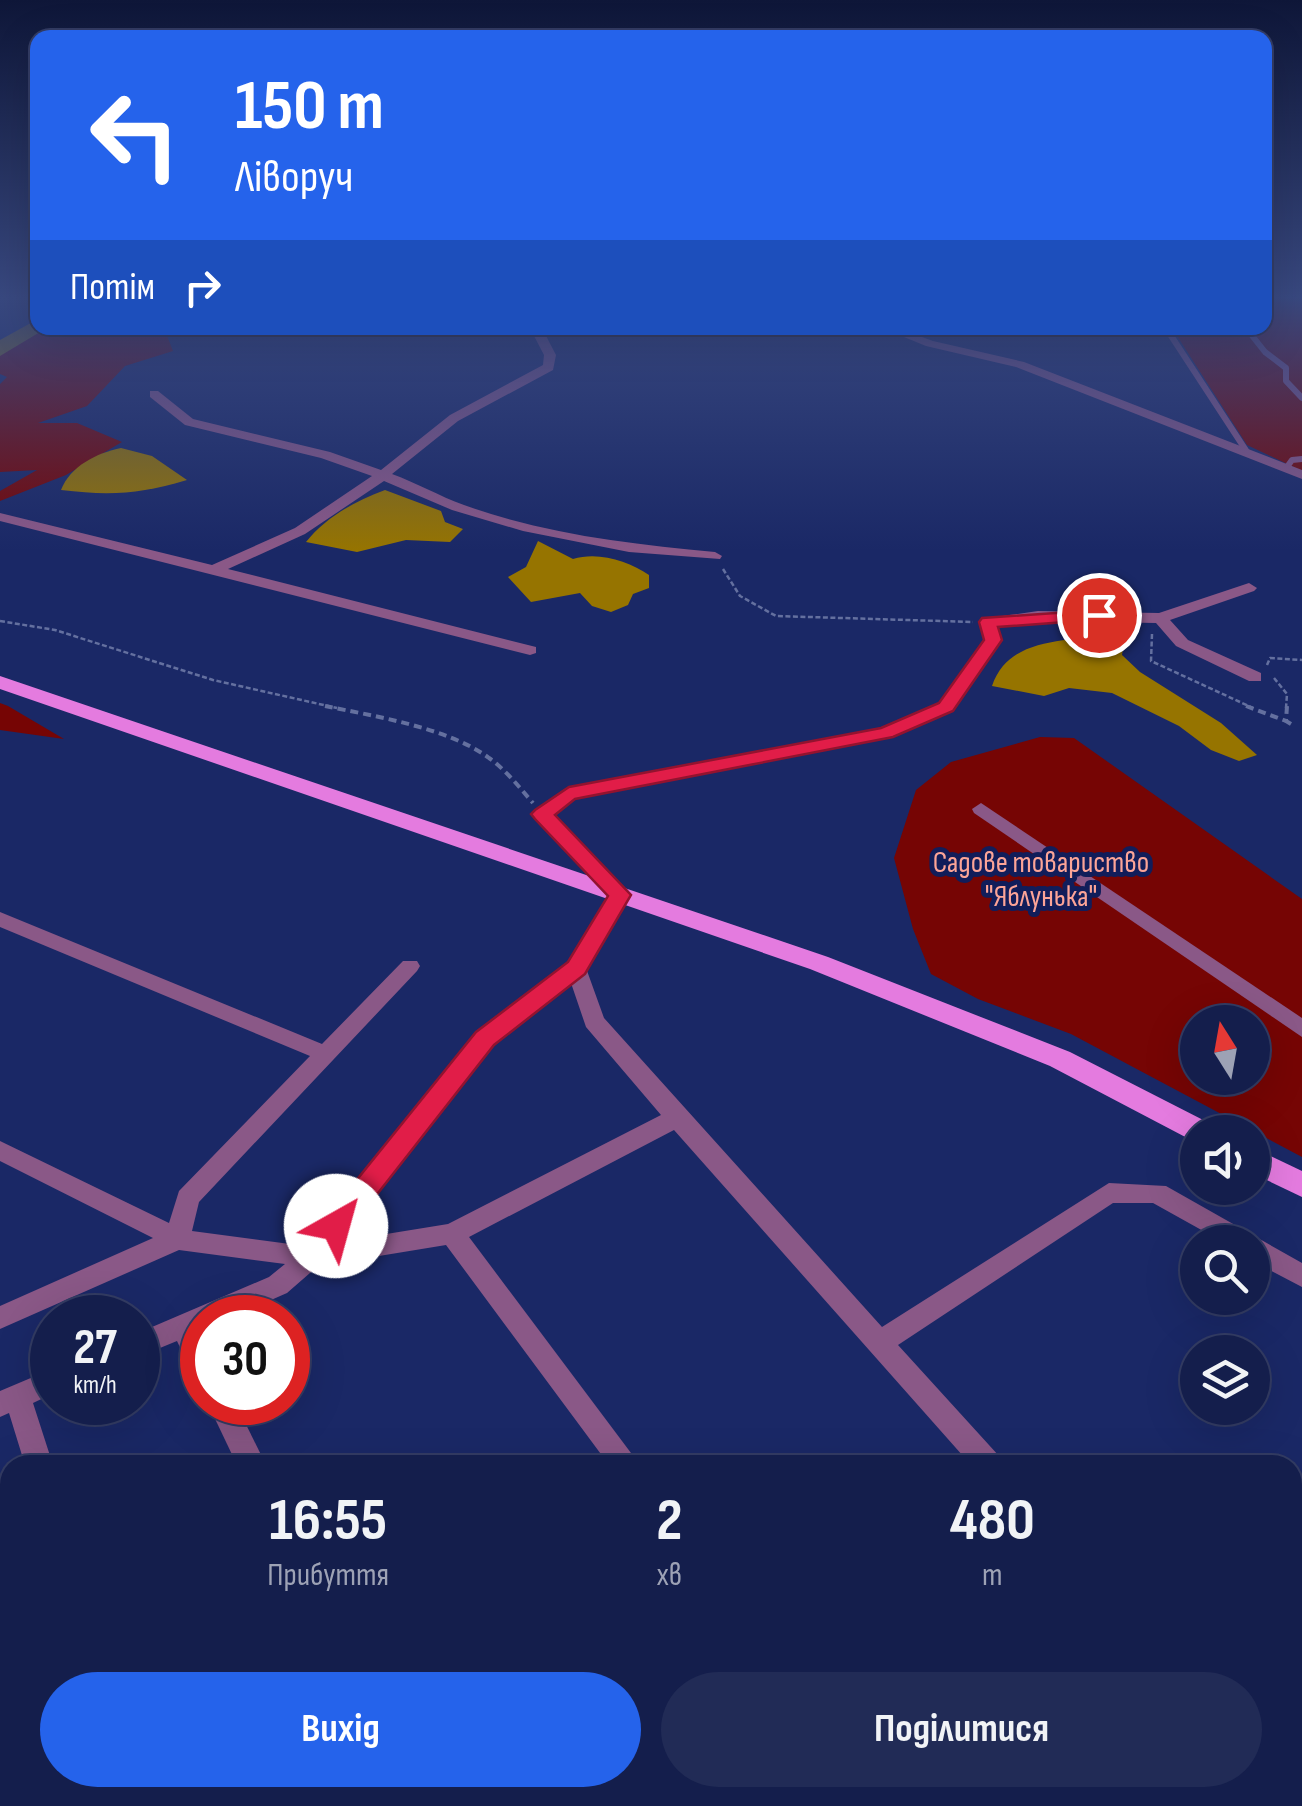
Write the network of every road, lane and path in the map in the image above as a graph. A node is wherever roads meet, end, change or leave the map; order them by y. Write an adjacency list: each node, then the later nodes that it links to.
1 (521, 382): 9 (street)
2 (1067, 382): 5 (street)
3 (1201, 382): 5 (lane)
4 (154, 394): 9 (street)
5 (1247, 452): 7 (street)
6 (1302, 460): 7 (lane)
7 (1287, 467): 8 (street)
8 (1302, 474)
9 (382, 476): 11 (street); 12 (street)
10 (0, 517): 12 (street)
11 (716, 556): 17 (path)
12 (214, 570): 18 (street)
13 (1249, 588): 15 (street)
14 (1129, 614): 15 (street); 17 (street); 21 (path)
15 (1160, 618): 21 (street)
16 (0, 622): 24 (path)
17 (988, 622): 24 (street)
18 (530, 650)
19 (1270, 658): 20 (path)
20 (1302, 660)
21 (1263, 676)
22 (2, 684): 25 (main road)
23 (981, 809): 29 (street)
24 (542, 814): 25 (street)
25 (620, 895): 28 (street); 32 (main road)
26 (0, 918): 30 (street)
27 (410, 966): 30 (street)
28 (576, 968): 31 (street); 39 (street)
29 (1302, 1028)
30 (326, 1054): 38 (street)
31 (677, 1118): 37 (street); 44 (street)
32 (1180, 1121)
33 (0, 1150): 38 (street)
34 (1270, 1168): 35 (main road)
35 (1302, 1185)
36 (1214, 1225): 44 (street)
37 (452, 1234): 39 (street); 49 (street)
38 (177, 1240): 39 (street); 43 (street)
39 (311, 1257): 42 (street)
40 (1270, 1258): 41 (street)
41 (1302, 1276)
42 (257, 1295)
43 (0, 1318)
44 (879, 1343): 50 (street)
45 (8, 1400): 47 (street)
46 (232, 1425): 48 (street)
47 (34, 1455)
48 (247, 1455)
49 (618, 1455)
50 (980, 1455)

